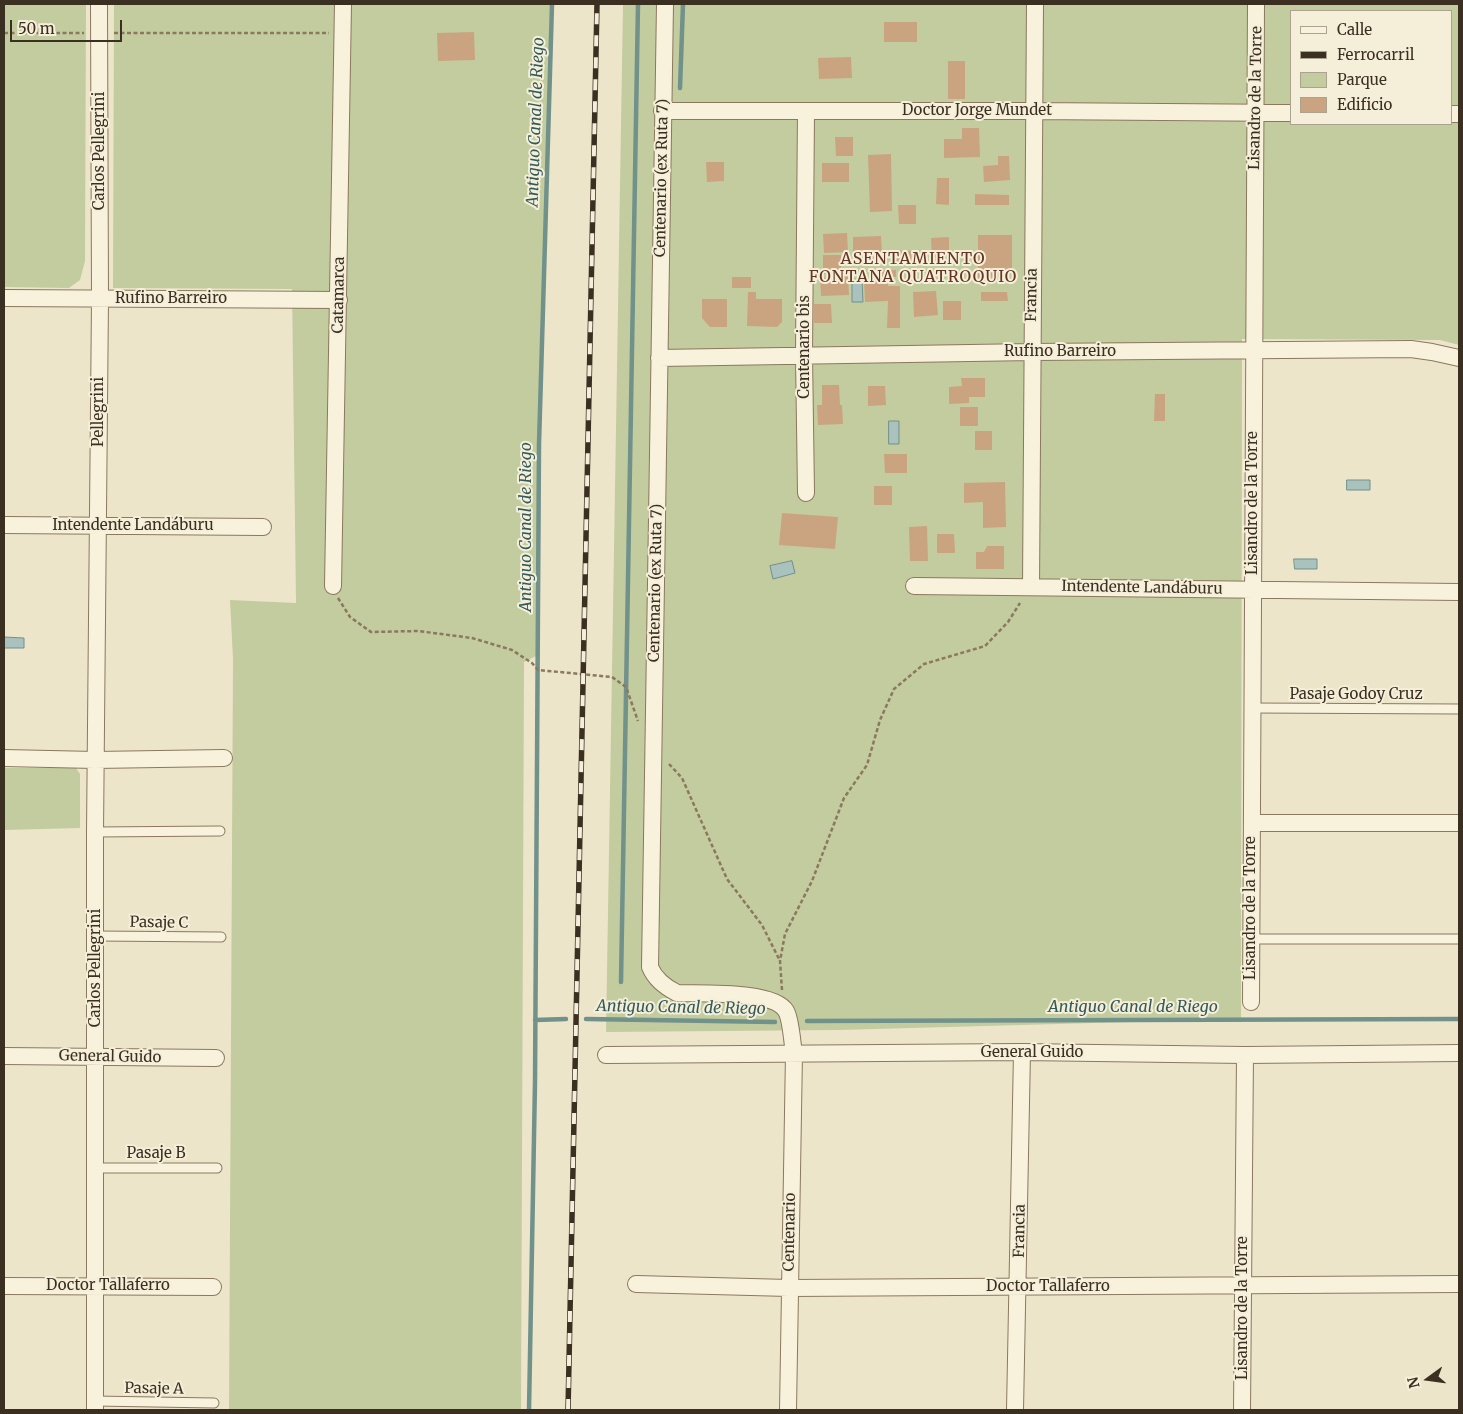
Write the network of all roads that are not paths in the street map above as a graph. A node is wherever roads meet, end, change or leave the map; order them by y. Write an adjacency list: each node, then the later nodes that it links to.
1 (99, 4): 12 (street, Carlos Pellegrini)
2 (343, 4): 13 (street, Catamarca)
3 (665, 4): 6 (street, Centenario (ex Ruta 7))
4 (1035, 4): 8 (street, Francia)
5 (1256, 4): 9 (street, Lisandro de la Torre)
6 (662, 111): 7 (street, Doctor Jorge Mundet); 17 (street, Centenario (ex Ruta 7))
7 (806, 111): 8 (street, Doctor Jorge Mundet); 16 (street, Centenario bis)
8 (1034, 111): 9 (street, Doctor Jorge Mundet); 15 (street, Francia)
9 (1255, 113): 10 (street, Doctor Jorge Mundet); 14 (street, Lisandro de la Torre)
10 (1290, 113)
11 (4, 298): 12 (street, Rufino Barreiro)
12 (100, 299): 13 (street, Rufino Barreiro); 21 (street, Pellegrini)
13 (339, 300): 23 (street, Catamarca)
14 (1254, 351): 15 (street, Rufino Barreiro); 18 (street, Rufino Barreiro); 26 (street, Lisandro de la Torre)
15 (1032, 352): 16 (street, Rufino Barreiro); 25 (street, Francia)
16 (804, 355): 17 (street, Rufino Barreiro); 19 (street, Centenario bis)
17 (660, 358): 43 (street, Centenario (ex Ruta 7))
18 (1459, 358)
19 (806, 493)
20 (4, 525): 21 (street, Intendente Landáburu)
21 (98, 526): 22 (street, Intendente Landáburu); 32 (street, Carlos Pellegrini)
22 (263, 527)
23 (333, 586)
24 (914, 586): 25 (street, Intendente Landáburu)
25 (1031, 587): 26 (street, Intendente Landáburu)
26 (1253, 589): 27 (street, Intendente Landáburu); 28 (street, Lisandro de la Torre)
27 (1459, 592)
28 (1252, 708): 29 (lane, Pasaje Godoy Cruz); 33 (street, Lisandro de la Torre)
29 (1459, 709)
30 (4, 758): 32 (street)
31 (224, 758): 32 (street)
32 (95, 760): 36 (street, Carlos Pellegrini)
33 (1252, 822): 34 (street); 39 (street, Lisandro de la Torre)
34 (1459, 823)
35 (220, 831): 36 (lane)
36 (94, 832): 37 (street, Carlos Pellegrini)
37 (96, 936): 38 (lane, Pasaje C); 48 (street, Carlos Pellegrini)
38 (221, 937)
39 (1251, 939): 40 (lane); 41 (street, Lisandro de la Torre)
40 (1459, 939)
41 (1251, 1002)
42 (1022, 1052): 43 (street, General Guido); 46 (street, General Guido); 58 (street, Francia)
43 (794, 1053): 45 (street, General Guido); 59 (street, Centenario)
44 (1459, 1053): 46 (street, General Guido)
45 (606, 1054)
46 (1245, 1055): 56 (street, Lisandro de la Torre)
47 (4, 1056): 48 (street, General Guido)
48 (96, 1057): 49 (street, General Guido); 50 (street, Carlos Pellegrini)
49 (216, 1058)
50 (95, 1168): 51 (lane, Pasaje B); 55 (street, Carlos Pellegrini)
51 (217, 1168)
52 (636, 1284): 59 (street, Doctor Tallaferro)
53 (1459, 1284): 56 (street, Doctor Tallaferro)
54 (4, 1286): 55 (street, Doctor Tallaferro)
55 (94, 1286): 57 (street, Doctor Tallaferro); 61 (street, Carlos Pellegrini)
56 (1243, 1286): 58 (street, Doctor Tallaferro); 64 (street, Lisandro de la Torre)
57 (213, 1287)
58 (1019, 1287): 59 (street, Doctor Tallaferro); 63 (street, Francia)
59 (789, 1288): 62 (street, Centenario)
60 (214, 1403): 61 (lane, Pasaje A)
61 (95, 1406)
62 (788, 1410)
63 (1015, 1410)
64 (1242, 1410)

